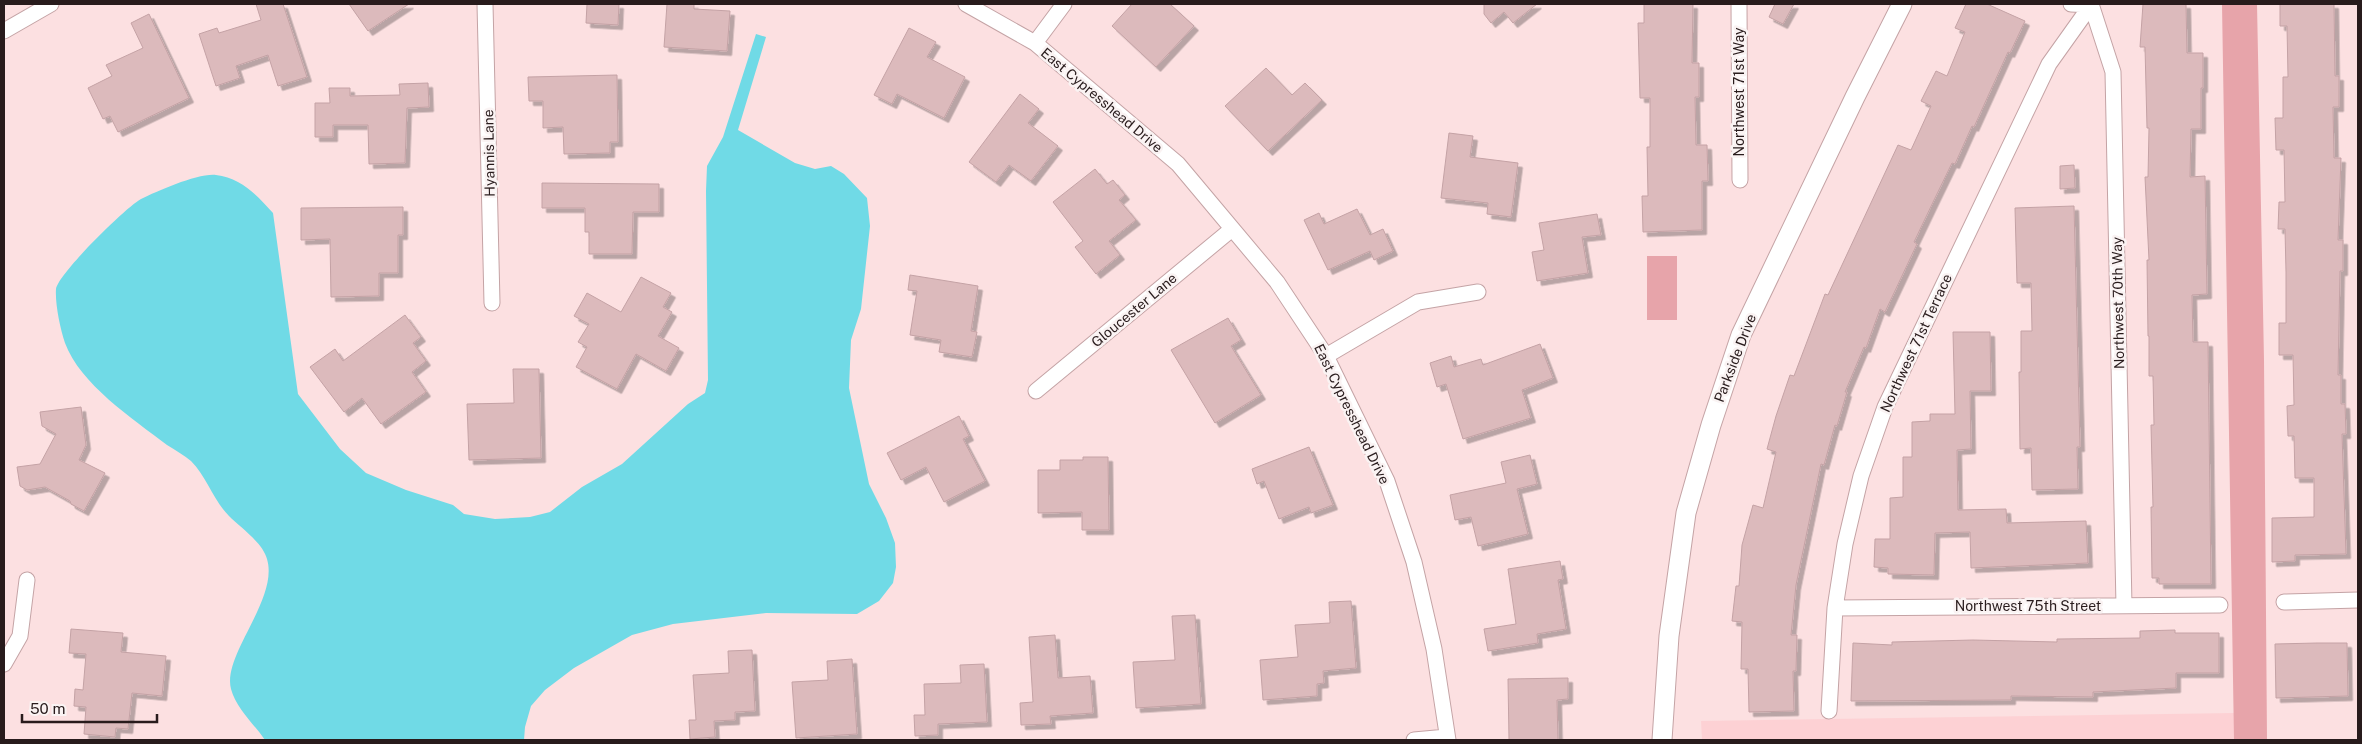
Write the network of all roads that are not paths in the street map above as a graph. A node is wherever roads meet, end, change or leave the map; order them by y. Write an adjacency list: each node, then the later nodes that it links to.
1 (51, 4): 9 (street)
2 (486, 4): 14 (street, Hyannis Lane)
3 (966, 4): 10 (street, East Cypresshead Drive)
4 (1064, 4): 10 (street)
5 (1739, 4): 11 (street, Northwest 71st Way)
6 (1902, 4): 27 (street, Parkside Drive)
7 (2071, 4): 8 (street)
8 (2091, 4): 21 (street, Northwest 70th Way); 22 (street, Northwest 71st Terrace)
9 (4, 31)
10 (1035, 43): 12 (street, East Cypresshead Drive)
11 (1740, 180)
12 (1232, 228): 15 (street, East Cypresshead Drive); 16 (street, Gloucester Lane)
13 (1478, 292): 15 (street)
14 (492, 303)
15 (1326, 356): 25 (street, East Cypresshead Drive)
16 (1036, 391)
17 (27, 580): 23 (street)
18 (2358, 600): 19 (street)
19 (2284, 602)
20 (2220, 605): 21 (street, Northwest 75th Street)
21 (2124, 606): 22 (street, Northwest 75th Street)
22 (1835, 608): 24 (street, Northwest 71st Terrace)
23 (4, 664)
24 (1829, 711)
25 (1448, 738): 26 (street)
26 (1414, 740)
27 (1662, 740)

